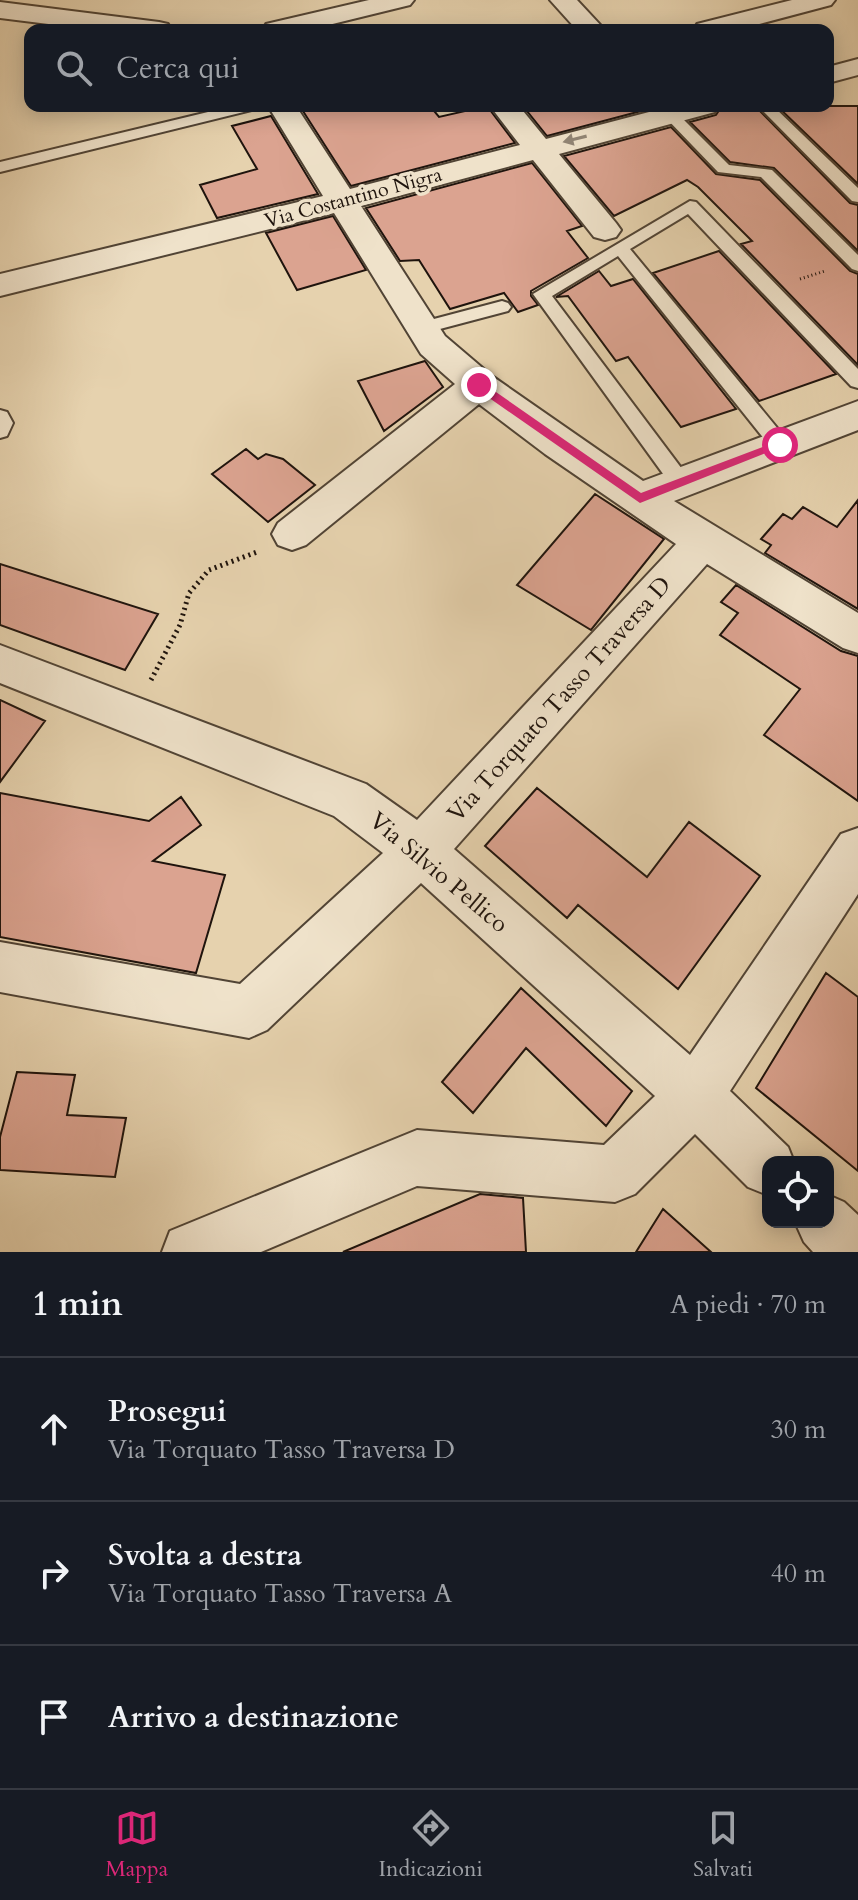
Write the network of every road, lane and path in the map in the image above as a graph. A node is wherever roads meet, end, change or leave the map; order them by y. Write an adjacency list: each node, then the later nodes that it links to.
1 (401, 0): 6 (street)
2 (563, 0): 7 (street)
3 (822, 0): 8 (street)
4 (0, 10): 5 (street)
5 (111, 24)
6 (300, 24)
7 (582, 24)
8 (729, 24)
9 (858, 67): 10 (street)
10 (834, 73)
11 (226, 112): 18 (lane)
12 (286, 112): 20 (street)
13 (509, 112): 17 (street)
14 (660, 112): 17 (street, Via Costantino Nigra, one-way to 17)
15 (669, 112): 22 (lane)
16 (771, 112): 19 (lane)
17 (539, 148): 20 (street, Via Costantino Nigra); 21 (street)
18 (0, 167)
19 (858, 197)
20 (343, 201): 23 (street, Via Costantino Nigra); 26 (street)
21 (612, 239): 24 (lane); 32 (lane); 33 (lane)
22 (857, 264): 24 (path)
23 (0, 285)
24 (768, 288): 27 (lane)
25 (502, 307): 26 (lane)
26 (421, 328): 28 (street)
27 (858, 381)
28 (479, 385): 34 (street); 35 (street)
29 (0, 417): 31 (lane)
30 (853, 421): 32 (street)
31 (0, 431)
32 (780, 445): 33 (street)
33 (681, 483): 34 (street)
34 (640, 498): 36 (street)
35 (292, 534): 39 (path)
36 (703, 541): 37 (street); 40 (street, Via Torquato Tasso Traversa D)
37 (858, 635)
38 (0, 664): 39 (street, Via Silvio Pellico)
39 (131, 716): 40 (street, Via Silvio Pellico)
40 (420, 851): 42 (street, Via Torquato Tasso Traversa D); 43 (street, Via Silvio Pellico)
41 (858, 851): 43 (street)
42 (0, 967)
43 (695, 1095): 44 (street, Via Silvio Pellico); 46 (street)
44 (762, 1161)
45 (830, 1228): 47 (street)
46 (191, 1252)
47 (855, 1252)

